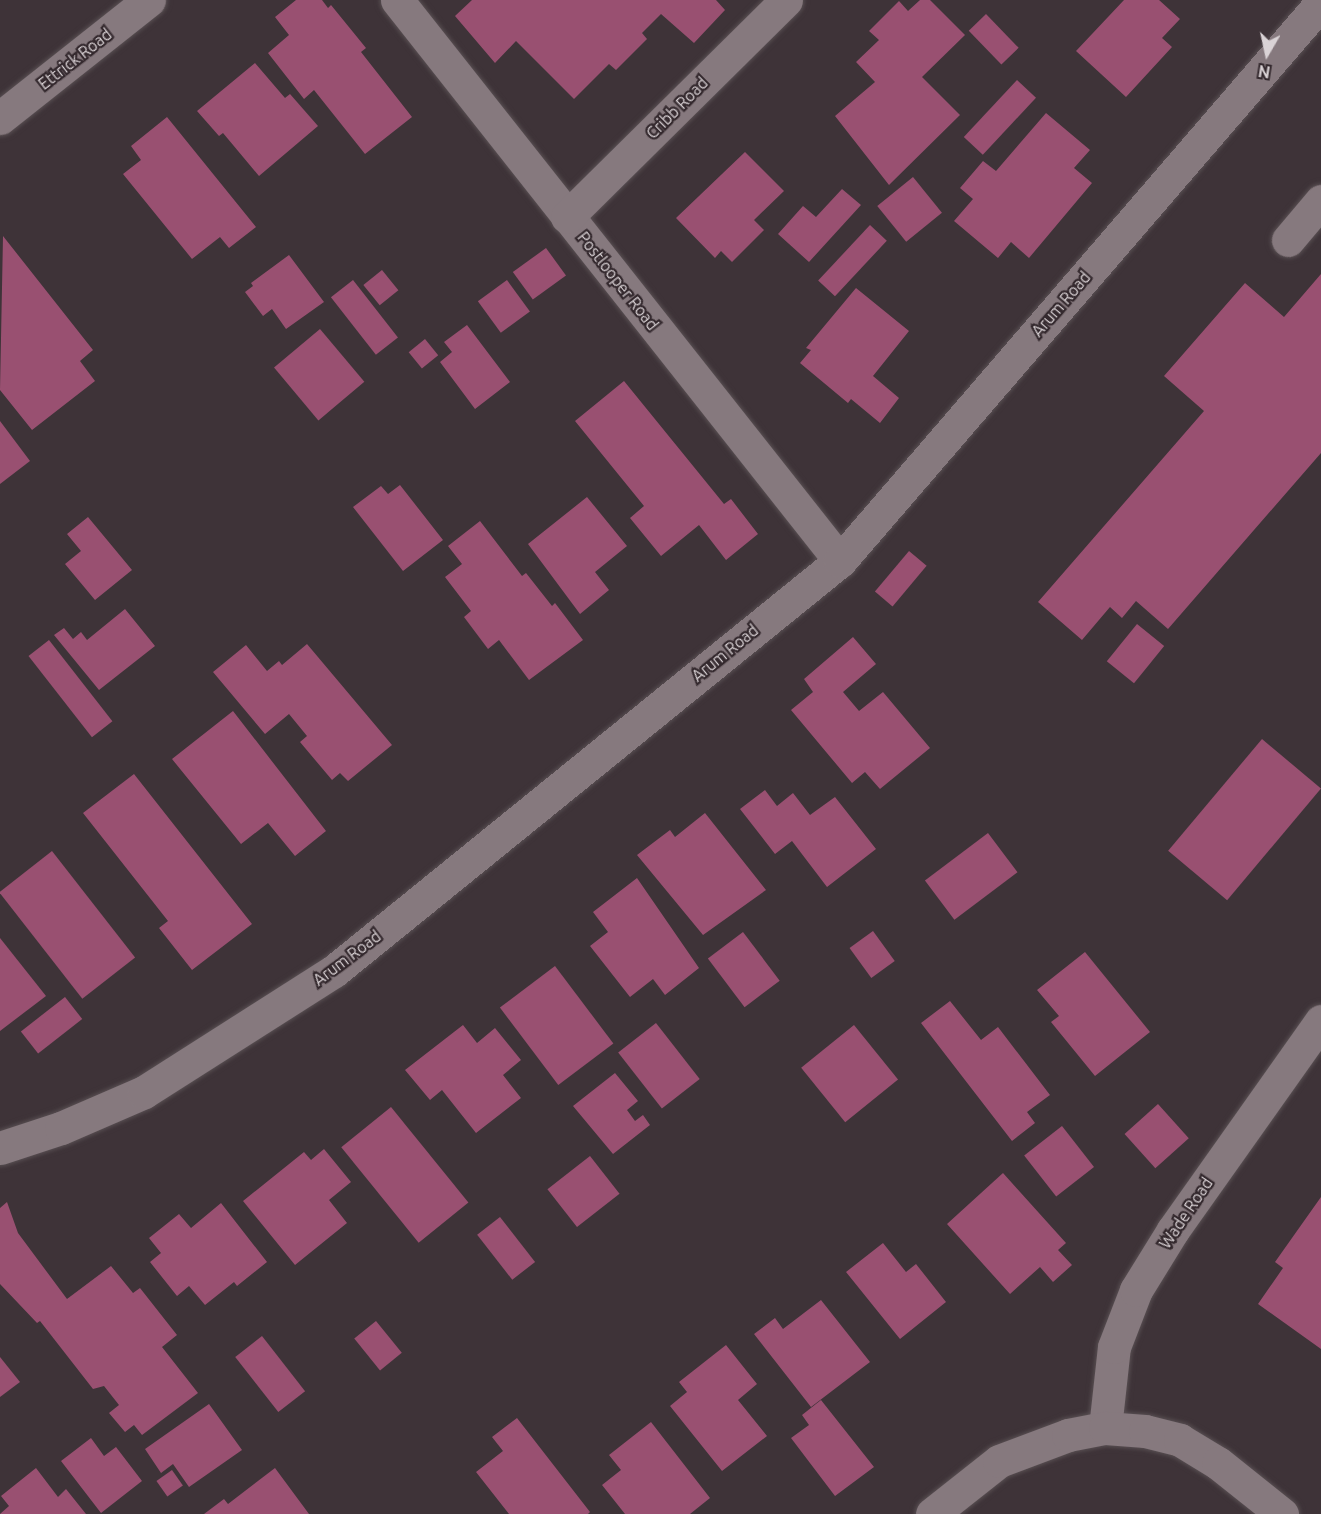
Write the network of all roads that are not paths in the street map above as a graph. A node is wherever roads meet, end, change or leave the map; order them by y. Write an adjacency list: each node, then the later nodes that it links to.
1 (149, 0): 5 (street, Ettrick Road)
2 (397, 0): 7 (street, Postlooper Road)
3 (786, 0): 7 (street, Cribb Road)
4 (1321, 3): 9 (street, Arum Road)
5 (0, 118)
6 (1321, 201): 8 (street)
7 (567, 217): 9 (street, Postlooper Road)
8 (1288, 240)
9 (840, 561): 11 (street, Arum Road)
10 (1321, 1021): 12 (street, Wade Road)
11 (0, 1148)
12 (1105, 1428): 13 (street); 14 (street)
13 (932, 1514)
14 (1282, 1514)

